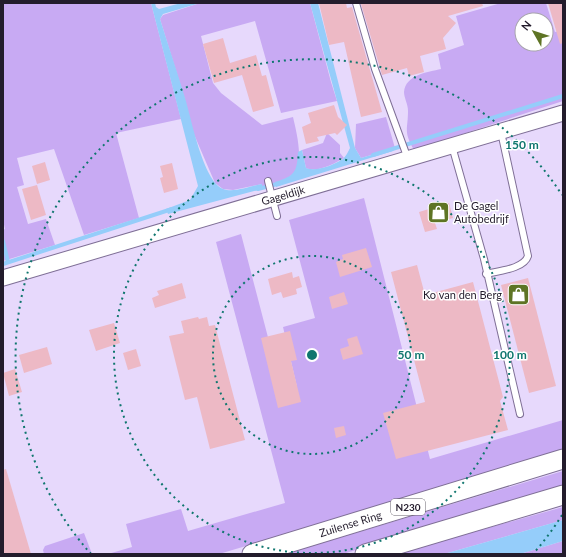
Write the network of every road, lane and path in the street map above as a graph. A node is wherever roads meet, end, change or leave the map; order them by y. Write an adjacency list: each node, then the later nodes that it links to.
1 (356, 3): 5 (lane)
2 (563, 113): 3 (street, Gageldijk)
3 (501, 131): 4 (street, Gageldijk); 9 (lane)
4 (452, 146): 5 (street, Gageldijk); 9 (lane)
5 (405, 150): 7 (street, Gageldijk)
6 (268, 181): 7 (lane)
7 (272, 195): 8 (lane); 10 (street, Gageldijk)
8 (278, 216)
9 (486, 274): 11 (lane)
10 (3, 278)
11 (520, 414)
12 (563, 459): 14 (main road, Zuilense Ring / N230)
13 (563, 495): 15 (main road)
14 (252, 554)
15 (365, 554)

